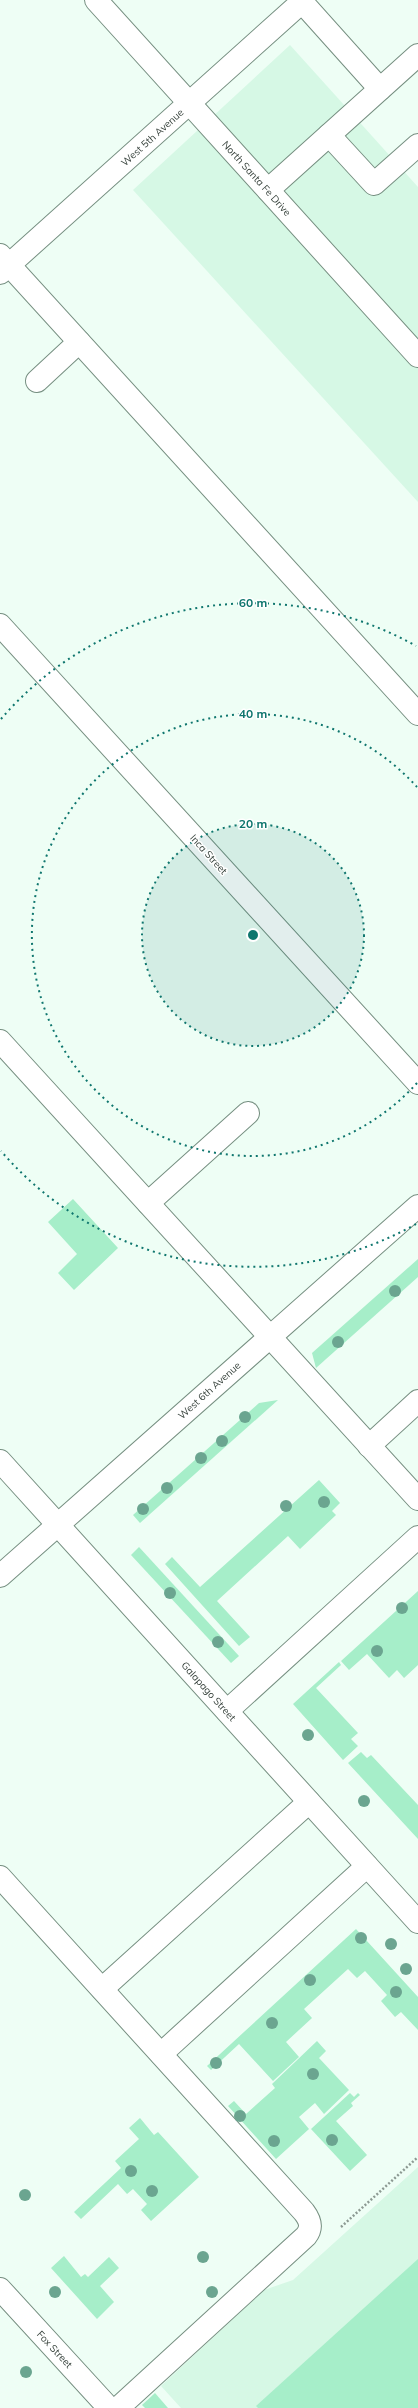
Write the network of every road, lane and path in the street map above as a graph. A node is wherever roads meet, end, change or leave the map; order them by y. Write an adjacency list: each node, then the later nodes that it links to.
1 (96, 0): 5 (street, North Santa Fe Drive)
2 (303, 1): 4 (street); 5 (street, West 5th Avenue)
3 (418, 55): 4 (street)
4 (380, 89): 6 (street)
5 (190, 103): 8 (street, North Santa Fe Drive); 9 (street, West 5th Avenue)
6 (329, 135): 7 (street); 8 (street)
7 (418, 145)
8 (268, 190): 11 (street, North Santa Fe Drive)
9 (3, 264): 10 (street)
10 (79, 342): 12 (street); 14 (street)
11 (418, 356)
12 (37, 382)
13 (0, 625): 16 (street, Inca Street)
14 (418, 714)
15 (0, 1041): 18 (street)
16 (418, 1082)
17 (248, 1113): 18 (street)
18 (148, 1203): 20 (street)
19 (418, 1206): 20 (street, West 6th Avenue)
20 (269, 1337): 22 (street); 25 (street, West 6th Avenue)
21 (418, 1401): 22 (street)
22 (369, 1446): 24 (street)
23 (0, 1460): 25 (street, Galapago Street)
24 (418, 1499)
25 (58, 1525): 27 (street, West 6th Avenue); 28 (street, Galapago Street)
26 (418, 1537): 28 (street)
27 (0, 1576)
28 (227, 1711): 29 (street, Galapago Street)
29 (310, 1802): 30 (street, Galapago Street); 33 (street)
30 (367, 1866): 32 (street, Galapago Street); 34 (street)
31 (0, 1876): 33 (street)
32 (418, 1922)
33 (102, 1989): 34 (street)
34 (161, 2054): 36 (street)
35 (418, 2157): 36 (path)
36 (310, 2231): 39 (street)
37 (0, 2289): 38 (street, Fox Street)
38 (109, 2408)
39 (118, 2408)

